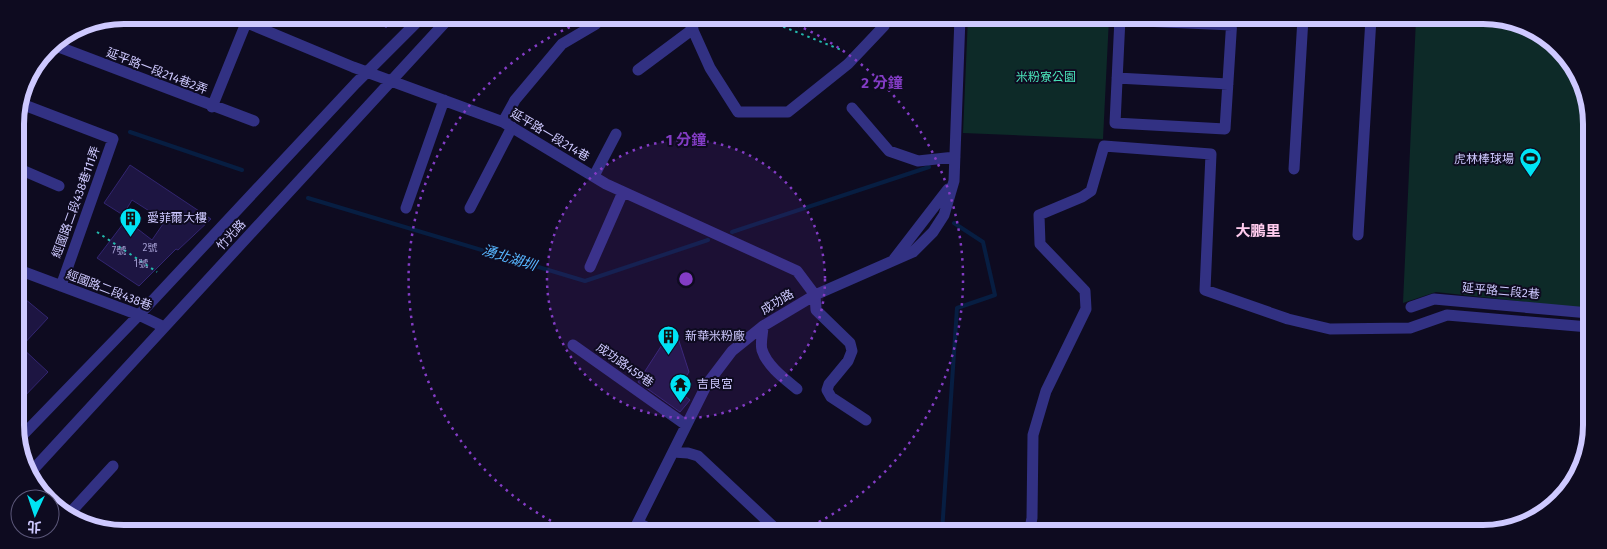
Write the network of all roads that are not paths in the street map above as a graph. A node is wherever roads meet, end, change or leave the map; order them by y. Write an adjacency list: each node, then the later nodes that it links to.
1 (246, 24): 22 (street)
2 (248, 24): 16 (street, 延平路一段214巷)
3 (415, 24): 16 (street, 竹光路)
4 (443, 24): 18 (street, 竹光路)
5 (596, 24): 25 (street)
6 (690, 24): 13 (street)
7 (885, 24): 13 (street)
8 (960, 24): 27 (street, 成功路)
9 (1120, 24): 17 (street)
10 (1232, 24): 19 (street)
11 (1303, 24): 28 (street)
12 (1370, 24): 35 (street)
13 (692, 29): 15 (street)
14 (59, 47): 22 (street, 延平路一段214巷2弄)
15 (638, 70)
16 (367, 72): 18 (street, 延平路一段214巷); 42 (street, 竹光路)
17 (1117, 78): 19 (street); 19 (street)
18 (390, 81): 20 (street, 延平路一段214巷); 43 (street, 竹光路)
19 (1228, 84)
20 (444, 100): 25 (street, 延平路一段214巷); 33 (street)
21 (26, 106): 38 (street, 經國路二段438巷111弄)
22 (212, 107): 24 (street, 延平路一段214巷2弄)
23 (852, 108): 27 (street)
24 (254, 121)
25 (508, 124): 30 (street, 延平路一段214巷); 34 (street)
26 (616, 134): 30 (street)
27 (954, 158): 39 (street, 成功路)
28 (1294, 169)
29 (24, 171): 31 (street)
30 (594, 176): 32 (street, 延平路一段214巷)
31 (59, 186)
32 (624, 192): 36 (street); 39 (street, 延平路一段214巷)
33 (406, 208)
34 (470, 208)
35 (1358, 236)
36 (590, 266)
37 (24, 271): 38 (street, 經國路二段438巷)
38 (61, 286): 42 (street, 經國路二段438巷)
39 (816, 294): 44 (street, 成功路); 48 (street)
40 (1411, 307): 41 (street, 延平路二段2巷)
41 (1583, 312)
42 (140, 315): 43 (street, 經國路二段438巷); 50 (street, 竹光路)
43 (164, 326): 53 (street, 竹光路)
44 (763, 326): 47 (street); 49 (street, 成功路)
45 (1583, 326): 57 (street)
46 (573, 345): 49 (street, 成功路459巷)
47 (797, 389)
48 (866, 420)
49 (686, 425): 51 (street, 成功路)
50 (24, 434)
51 (673, 452): 55 (street, 成功路); 56 (street)
52 (114, 466): 54 (street)
53 (34, 469)
54 (72, 511)
55 (636, 525)
56 (767, 525)
57 (1031, 525)

